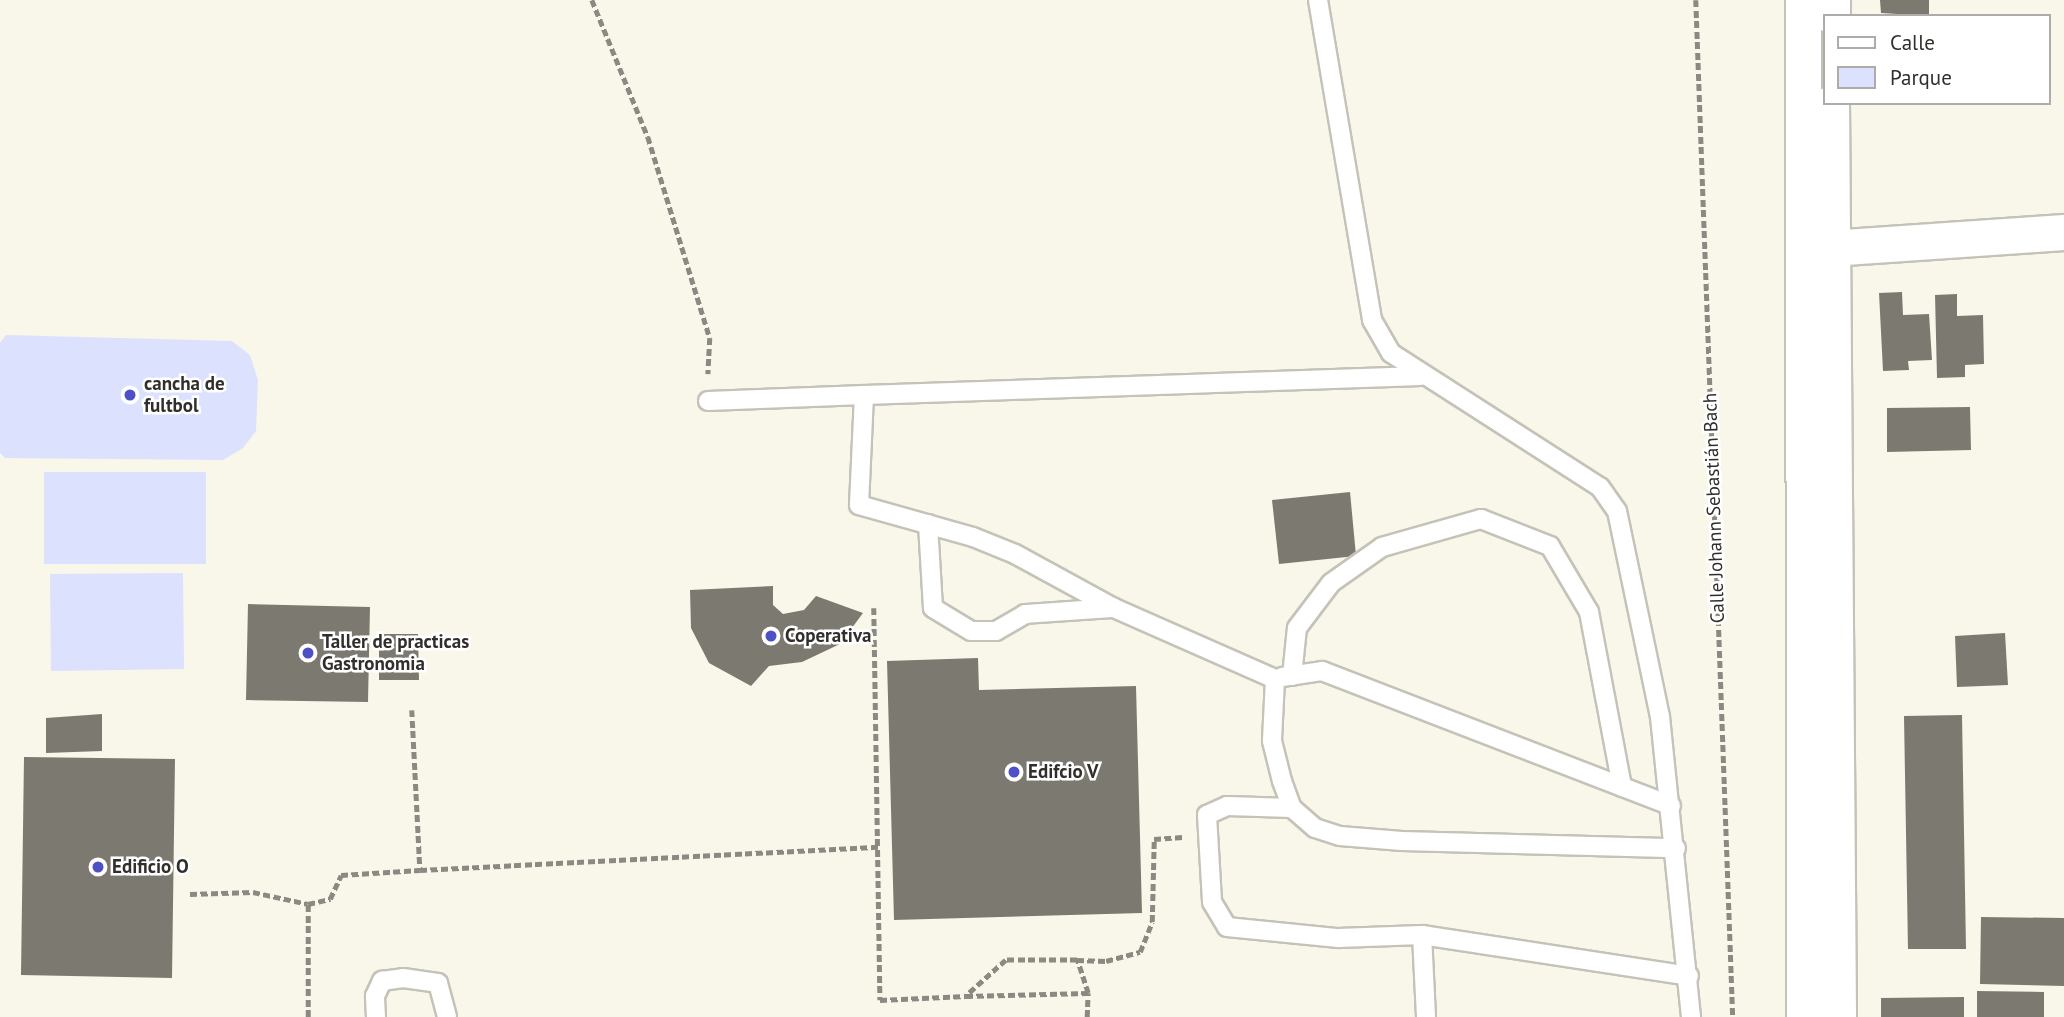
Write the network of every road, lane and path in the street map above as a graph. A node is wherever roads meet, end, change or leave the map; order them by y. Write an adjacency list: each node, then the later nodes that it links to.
1 (592, 0): 10 (path)
2 (1318, 0): 8 (lane)
3 (1696, 0): 36 (path, Calle Johann Sebastián Bach)
4 (1803, 0): 37 (street)
5 (1831, 105): 7 (street)
6 (2064, 232): 7 (street)
7 (1829, 248): 38 (street)
8 (1420, 376): 9 (lane); 17 (lane)
9 (864, 395): 10 (lane); 11 (lane)
10 (708, 401)
11 (928, 524): 13 (lane); 13 (lane)
12 (874, 608): 20 (path)
13 (1114, 608): 14 (lane)
14 (1283, 677): 16 (lane); 16 (lane); 18 (lane)
15 (412, 710): 22 (path)
16 (1622, 787): 17 (lane)
17 (1671, 806): 21 (lane)
18 (1292, 808): 19 (lane); 21 (lane)
19 (1208, 835): 25 (lane); 26 (path)
20 (878, 847): 22 (path); 29 (path)
21 (1676, 848): 27 (lane)
22 (420, 870): 24 (path)
23 (190, 894): 24 (path)
24 (309, 904): 30 (path)
25 (1422, 935): 27 (lane); 34 (lane)
26 (1077, 960): 28 (path); 29 (path)
27 (1689, 976): 35 (lane)
28 (1088, 993): 29 (path); 33 (path)
29 (966, 996)
30 (307, 1017)
31 (376, 1017): 32 (lane)
32 (447, 1017)
33 (1087, 1017)
34 (1426, 1017)
35 (1691, 1017)
36 (1733, 1017)
37 (1804, 1017)
38 (1838, 1017)

